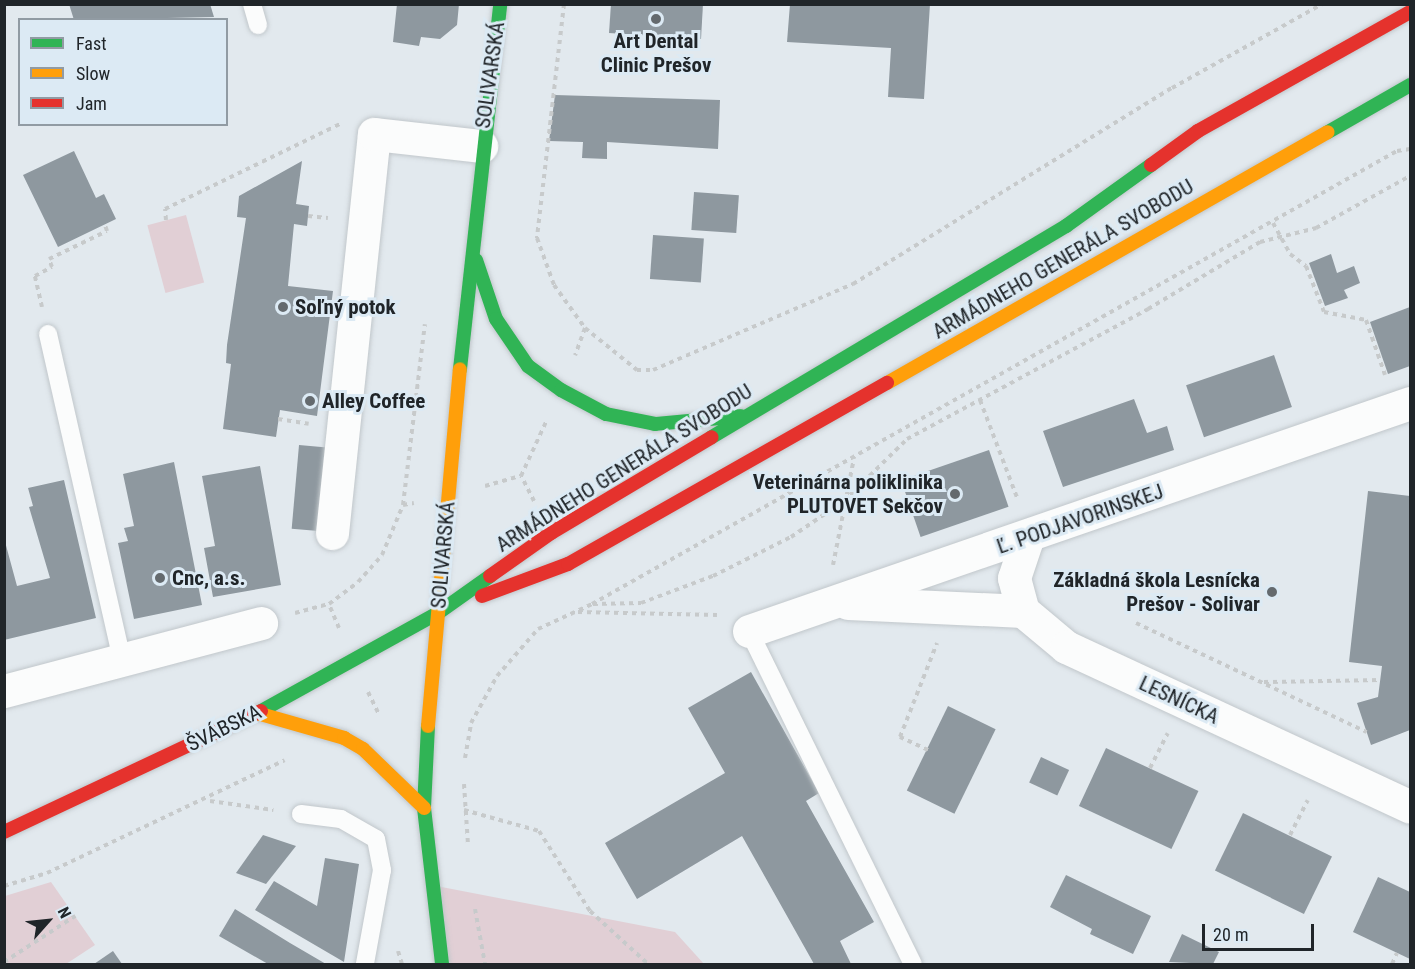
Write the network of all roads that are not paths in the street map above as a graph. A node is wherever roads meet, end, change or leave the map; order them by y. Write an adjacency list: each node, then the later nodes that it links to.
1 (252, 4): 4 (lane)
2 (500, 4): 6 (street, SOLIVARSKÁ)
3 (1410, 12): 10 (street, ARMÁDNEHO GENERÁLA SVOBODU)
4 (258, 25)
5 (1410, 85): 15 (street, ARMÁDNEHO GENERÁLA SVOBODU)
6 (481, 146): 7 (street, SOLIVARSKÁ); 11 (street, SOLIVARSKÁ)
7 (472, 248): 10 (street); 15 (street, SOLIVARSKÁ)
8 (48, 334): 18 (lane)
9 (1410, 404): 12 (street, Ľ. PODJAVORINSKEJ)
10 (749, 415): 15 (street, ARMÁDNEHO GENERÁLA SVOBODU)
11 (332, 533)
12 (1027, 539): 13 (street, Ľ. PODJAVORINSKEJ); 14 (street)
13 (827, 602): 14 (street); 17 (street, Ľ. PODJAVORINSKEJ)
14 (1023, 611): 21 (street, LESNÍCKA)
15 (438, 613): 20 (street, ŠVÁBSKA); 22 (street, SOLIVARSKÁ)
16 (261, 623): 18 (street)
17 (749, 631): 27 (lane)
18 (122, 660): 19 (street)
19 (4, 691)
20 (257, 713): 22 (street); 24 (street, ŠVÁBSKA)
21 (1410, 807)
22 (424, 808): 26 (street, SOLIVARSKÁ)
23 (301, 814): 25 (lane)
24 (4, 832)
25 (365, 964)
26 (442, 964)
27 (913, 964)

